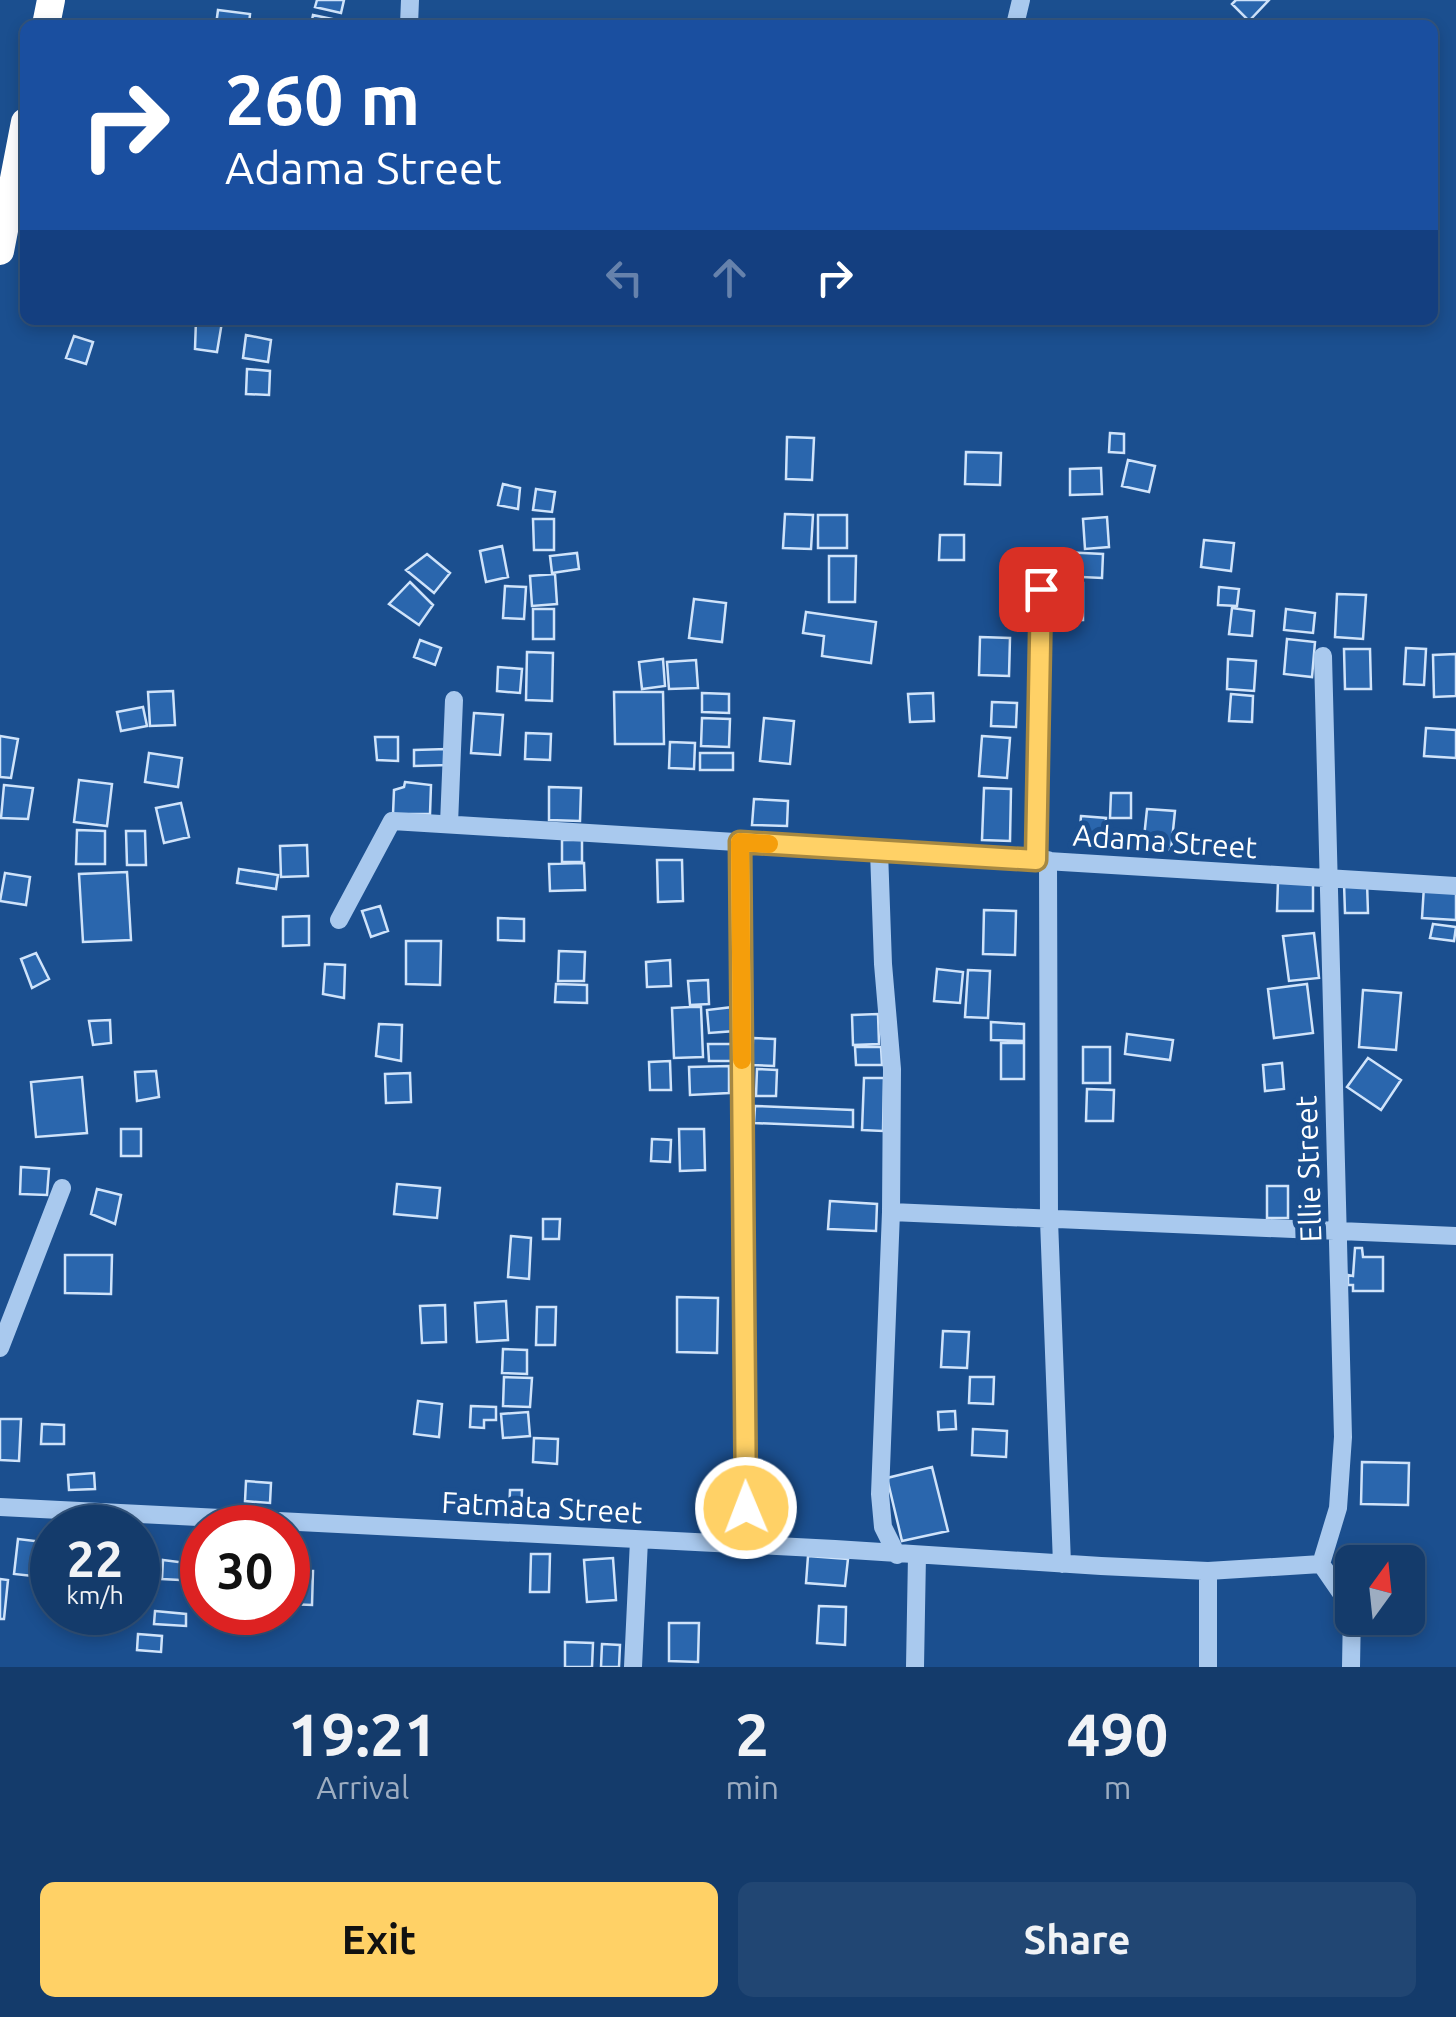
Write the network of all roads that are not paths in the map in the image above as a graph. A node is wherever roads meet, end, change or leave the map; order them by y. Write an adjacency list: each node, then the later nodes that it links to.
1 (20, 139): 2 (highway)
2 (5, 191): 3 (highway)
3 (0, 250)
4 (1041, 561): 10 (street)
5 (1323, 656): 11 (street, Ellie Street)
6 (454, 700): 7 (street)
7 (450, 824): 8 (street, Adama Street); 13 (street, Adama Street)
8 (740, 842): 9 (street, Adama Street); 22 (street)
9 (879, 851): 10 (street, Adama Street); 15 (street)
10 (1042, 860): 11 (street, Adama Street); 16 (street)
11 (1328, 879): 12 (street, Adama Street); 17 (street, Ellie Street)
12 (1456, 886)
13 (339, 920)
14 (62, 1188): 19 (street)
15 (891, 1212): 16 (street); 23 (street)
16 (1049, 1220): 17 (street); 25 (street)
17 (1337, 1232): 18 (street); 26 (street, Ellie Street)
18 (1456, 1236)
19 (0, 1348)
20 (0, 1507): 21 (street, Fatmata Street)
21 (639, 1540): 22 (street, Fatmata Street); 28 (street)
22 (746, 1545): 23 (street, Fatmata Street)
23 (896, 1555): 24 (street, Fatmata Street)
24 (917, 1555): 25 (street, Fatmata Street); 29 (street)
25 (1062, 1564): 27 (street, Fatmata Street)
26 (1321, 1564): 27 (street, Fatmata Street); 31 (street)
27 (1208, 1571): 30 (street)
28 (633, 1667)
29 (915, 1667)
30 (1208, 1667)
31 (1351, 1667)

